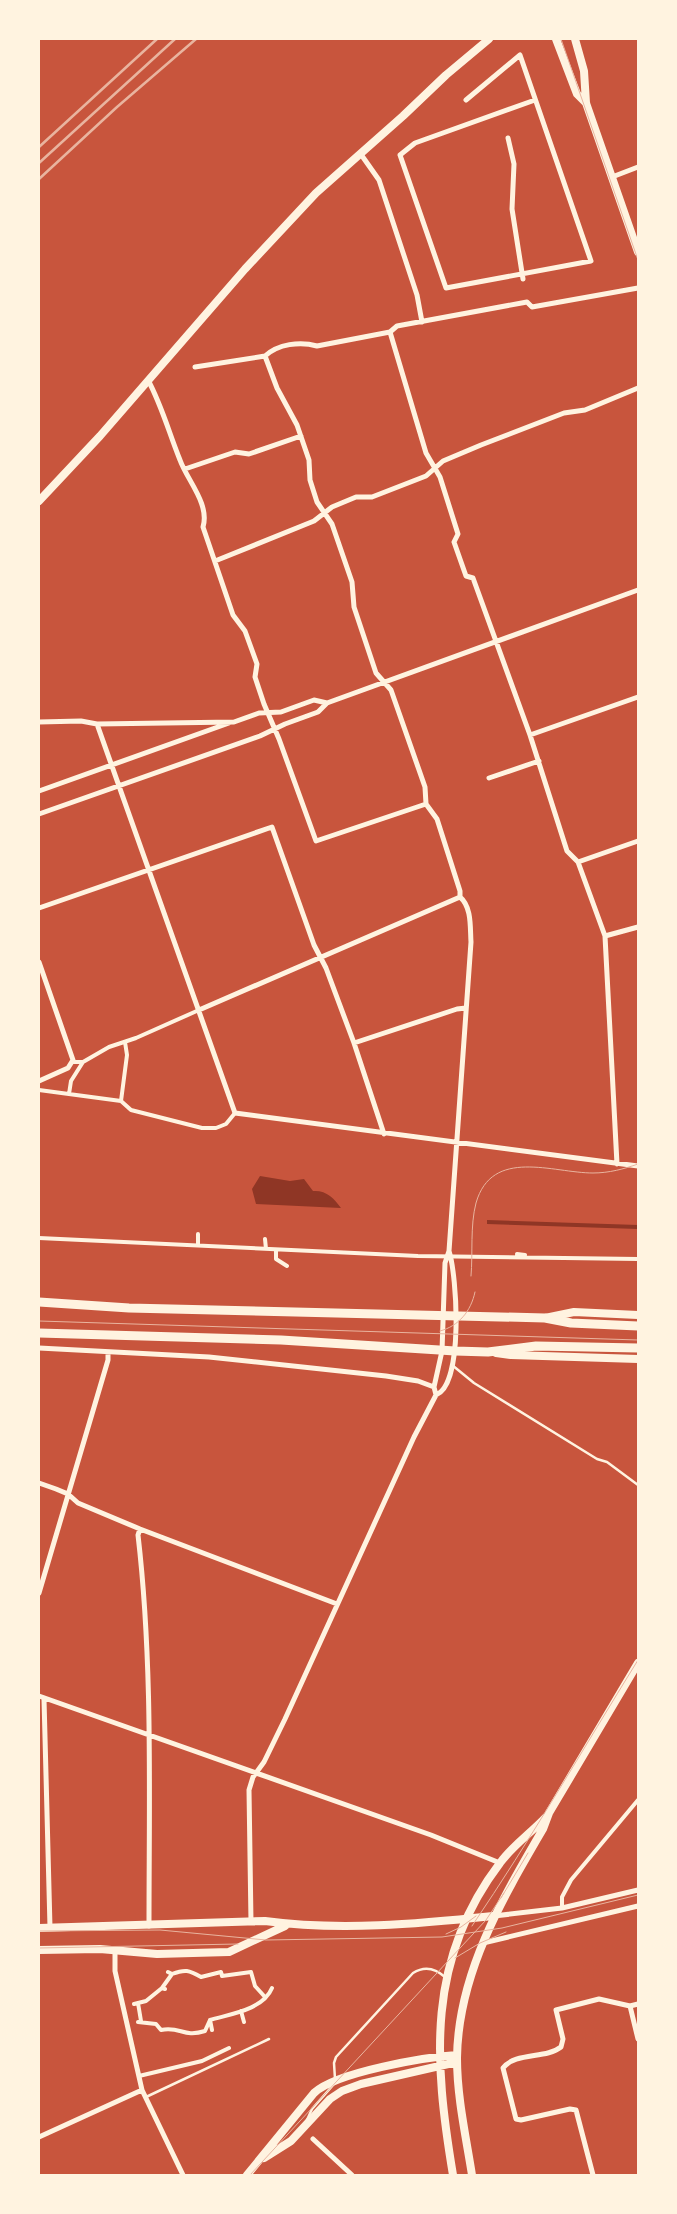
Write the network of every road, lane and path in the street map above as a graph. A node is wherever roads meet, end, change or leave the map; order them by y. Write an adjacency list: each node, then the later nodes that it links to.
1 (489, 39): 8 (main road)
2 (556, 39): 6 (main road)
3 (575, 39): 6 (main road)
4 (466, 100): 5 (street)
5 (535, 100): 12 (street); 12 (street)
6 (586, 103): 10 (main road)
7 (508, 138): 12 (street)
8 (360, 152): 14 (street); 18 (main road)
9 (638, 167): 10 (street)
10 (612, 176): 11 (main road)
11 (638, 252)
12 (523, 277)
13 (638, 288): 14 (street)
14 (422, 322): 15 (street)
15 (390, 332): 16 (street); 21 (street)
16 (265, 356): 17 (street); 20 (street)
17 (195, 368)
18 (148, 380): 22 (street); 23 (main road)
19 (638, 388): 21 (street)
20 (301, 436): 22 (street); 24 (street)
21 (435, 468): 24 (street); 27 (street)
22 (185, 469): 25 (street)
23 (39, 501)
24 (324, 512): 25 (street); 28 (street)
25 (214, 561): 31 (street)
26 (638, 590): 27 (street)
27 (498, 642): 28 (street); 36 (street)
28 (385, 683): 30 (street); 42 (street)
29 (638, 697): 36 (street)
30 (327, 703): 31 (street); 35 (street)
31 (268, 713): 33 (street); 35 (street)
32 (39, 722): 34 (street)
33 (234, 722): 34 (street); 38 (street)
34 (97, 724): 38 (street)
35 (275, 729): 40 (street); 42 (street)
36 (530, 734): 37 (street)
37 (539, 761): 39 (street); 45 (street)
38 (112, 764): 40 (street); 41 (street)
39 (489, 778)
40 (120, 786): 43 (street); 46 (street)
41 (39, 791)
42 (426, 804): 47 (street)
43 (39, 814)
44 (638, 841): 45 (street)
45 (578, 862): 50 (street)
46 (149, 869): 48 (street); 51 (street); 54 (street)
47 (460, 897): 51 (street); 53 (street)
48 (39, 908)
49 (638, 928): 50 (street)
50 (604, 936): 66 (street)
51 (320, 957): 54 (street); 56 (street)
52 (39, 962): 57 (street)
53 (466, 1008): 56 (street); 65 (street)
54 (199, 1010): 55 (street); 63 (street)
55 (125, 1042): 58 (street); 62 (street)
56 (354, 1043): 64 (street)
57 (73, 1062): 58 (street); 59 (street)
58 (83, 1062): 61 (street)
59 (39, 1081)
60 (39, 1090): 61 (street)
61 (69, 1094): 62 (street)
62 (121, 1101): 63 (street)
63 (235, 1113): 64 (street)
64 (384, 1134): 65 (street)
65 (457, 1143): 66 (street); 74 (street)
66 (617, 1164): 67 (street)
67 (638, 1166)
68 (198, 1234): 71 (street)
69 (39, 1238): 71 (street)
70 (266, 1239): 72 (street)
71 (198, 1246): 72 (street)
72 (266, 1249): 73 (street)
73 (276, 1250): 76 (street); 78 (street)
74 (449, 1251): 81 (street); 82 (street)
75 (517, 1254): 76 (street)
76 (530, 1256): 77 (street)
77 (638, 1258)
78 (287, 1266)
79 (39, 1302): 81 (main road)
80 (638, 1315): 83 (main road)
81 (444, 1316): 82 (main road); 88 (street)
82 (456, 1316): 83 (main road); 89 (street)
83 (546, 1318): 84 (main road)
84 (638, 1326)
85 (39, 1333): 88 (main road)
86 (39, 1348): 90 (street)
87 (638, 1348): 91 (main road)
88 (442, 1351): 89 (main road); 94 (street)
89 (454, 1351): 91 (main road); 93 (street)
90 (108, 1352): 94 (street); 98 (street)
91 (488, 1352): 92 (main road)
92 (638, 1359)
93 (452, 1365): 95 (street); 97 (lane)
94 (434, 1387): 95 (street)
95 (436, 1395): 101 (street)
96 (39, 1483): 98 (street)
97 (638, 1485)
98 (68, 1494): 99 (street); 100 (street)
99 (140, 1529): 101 (street); 104 (street)
100 (39, 1593)
101 (337, 1604): 105 (street)
102 (638, 1663): 107 (main road)
103 (41, 1698): 104 (street); 118 (street)
104 (149, 1734): 105 (street); 116 (street)
105 (256, 1772): 108 (street); 114 (street)
106 (638, 1800): 111 (street)
107 (549, 1813): 108 (main road); 112 (main road)
108 (500, 1863): 113 (main road)
109 (638, 1890): 111 (street)
110 (638, 1906): 119 (street)
111 (562, 1908): 112 (street)
112 (493, 1916): 113 (main road); 119 (main road)
113 (467, 1920): 115 (main road); 122 (main road)
114 (251, 1922): 115 (main road); 116 (main road)
115 (287, 1925): 121 (main road)
116 (149, 1926): 118 (main road)
117 (39, 1928): 118 (main road)
118 (50, 1928)
119 (483, 1943): 135 (main road)
120 (39, 1950): 121 (main road)
121 (115, 1950): 137 (street)
122 (447, 1979): 134 (main road); 138 (lane)
123 (272, 1988): 124 (street)
124 (265, 1997): 127 (street); 128 (street)
125 (638, 2004): 126 (street)
126 (630, 2006): 132 (street); 152 (street)
127 (239, 2011): 128 (street); 129 (street)
128 (211, 2018): 130 (street)
129 (244, 2022)
130 (212, 2030)
131 (269, 2039): 140 (lane)
132 (638, 2039)
133 (229, 2048): 137 (street)
134 (439, 2056): 135 (main road); 136 (main road); 138 (main road)
135 (457, 2058): 136 (main road); 151 (main road)
136 (439, 2066): 141 (main road); 150 (main road)
137 (139, 2076): 139 (street)
138 (335, 2079): 141 (lane); 146 (main road)
139 (142, 2090): 140 (street); 142 (street)
140 (145, 2097): 147 (street)
141 (305, 2126): 146 (main road)
142 (39, 2138)
143 (313, 2139): 145 (street)
144 (333, 2148): 145 (street)
145 (328, 2153): 149 (street)
146 (262, 2160): 148 (main road)
147 (183, 2175)
148 (247, 2175)
149 (352, 2175)
150 (453, 2175)
151 (472, 2175)
152 (593, 2175)

